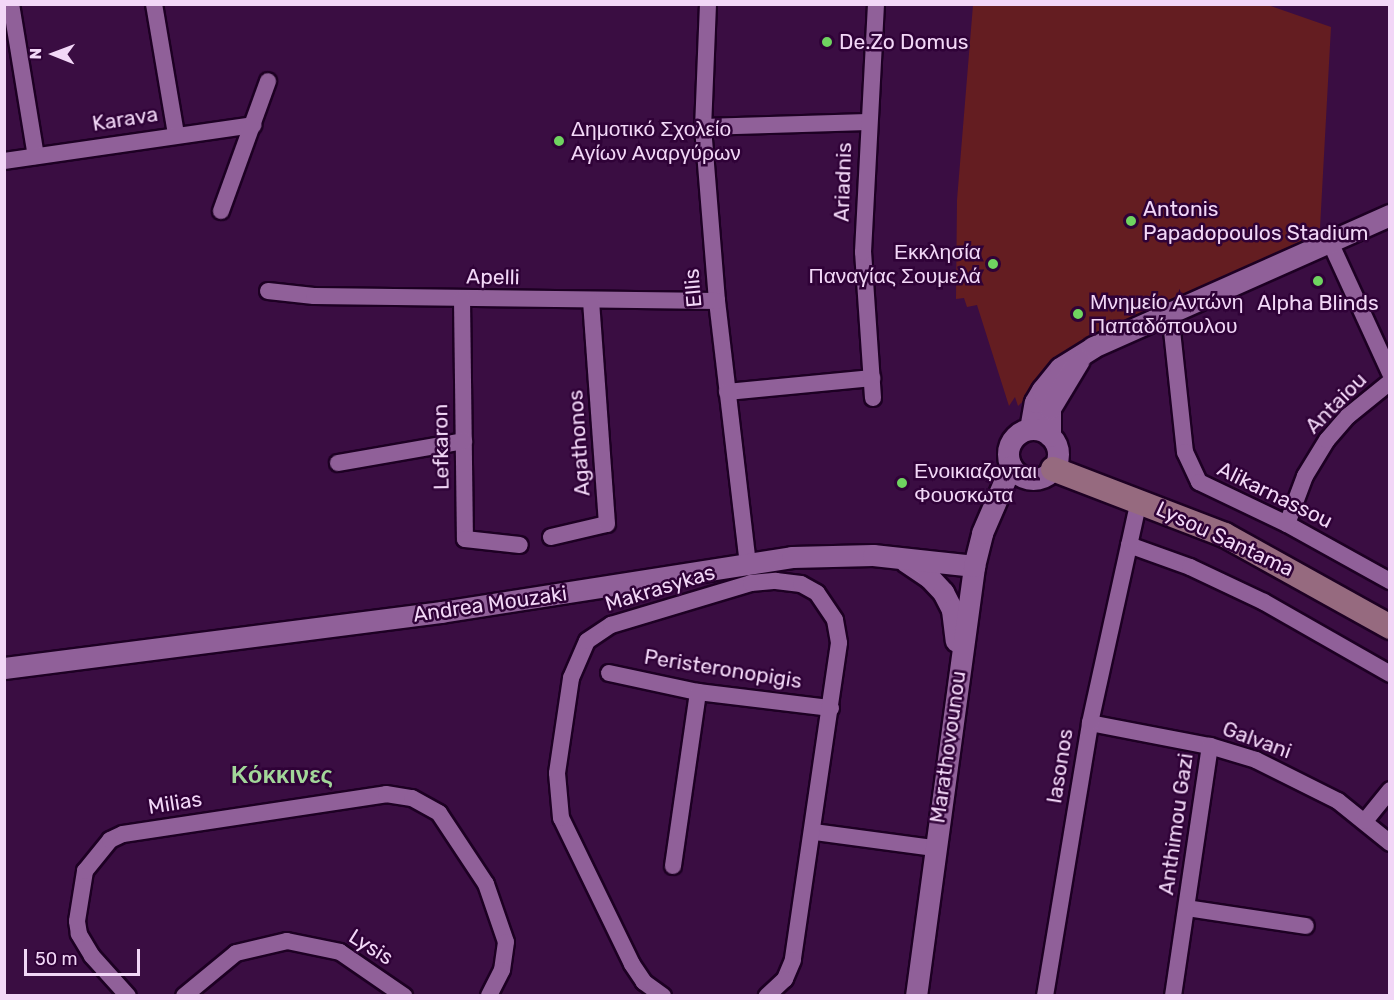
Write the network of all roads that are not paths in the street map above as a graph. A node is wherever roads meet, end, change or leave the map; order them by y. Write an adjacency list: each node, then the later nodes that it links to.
1 (11, 4): 10 (street)
2 (154, 4): 9 (street)
3 (708, 4): 8 (street, Ellis)
4 (876, 4): 6 (street, Ariadnis)
5 (268, 81): 7 (street)
6 (868, 122): 8 (street); 21 (street, Ariadnis)
7 (253, 125): 9 (street, Karava); 12 (street)
8 (703, 127): 18 (street, Ellis)
9 (176, 134): 10 (street, Karava)
10 (36, 156): 11 (street, Karava)
11 (4, 161)
12 (221, 212)
13 (1389, 215): 14 (street)
14 (1330, 242): 19 (street); 20 (street)
15 (268, 291): 16 (street, Apelli)
16 (462, 299): 17 (street, Apelli); 25 (street, Lefkaron)
17 (591, 301): 18 (street, Apelli); 33 (street, Agathonos)
18 (717, 301): 23 (street, Ellis)
19 (1170, 312): 26 (street); 32 (street, Alikarnassou)
20 (1389, 373)
21 (872, 378): 23 (street); 24 (street, Ariadnis)
22 (1389, 382): 32 (street, Antaiou)
23 (727, 392): 37 (street, Ellis)
24 (873, 398)
25 (464, 441): 27 (street); 34 (street, Lefkaron)
26 (1047, 447): 28 (street, Marathovounou); 29 (street); 30 (main road, Lysou Santama); 40 (main road, Lysou Santama)
27 (338, 463)
28 (1011, 466): 29 (street); 31 (street, Marathovounou)
29 (1031, 479): 31 (street)
30 (1139, 500): 35 (street, Iasonos); 41 (main road, Lysou Santama)
31 (996, 502): 38 (street, Marathovounou)
32 (1287, 524): 39 (street, Alikarnassou)
33 (551, 537)
34 (520, 545)
35 (1130, 545): 44 (street); 48 (street, Iasonos)
36 (899, 558): 37 (street, Andrea Mouzaki); 38 (street, Andrea Mouzaki); 45 (street)
37 (748, 566): 42 (street, Andrea Mouzaki)
38 (974, 566): 45 (street, Marathovounou)
39 (1389, 581)
40 (1389, 610)
41 (1389, 627)
42 (4, 668)
43 (609, 673): 46 (street, Peristeronopigis)
44 (1389, 674)
45 (957, 676): 54 (street, Marathovounou)
46 (698, 692): 47 (street, Peristeronopigis); 55 (street)
47 (831, 708): 52 (street, Makrasykas); 62 (street, Makrasykas)
48 (1090, 723): 49 (street, Galvani); 65 (street, Iasonos)
49 (1210, 746): 51 (street, Galvani); 56 (street, Anthimou Gazi)
50 (1389, 790): 51 (street)
51 (1365, 821): 53 (street, Galvani)
52 (814, 832): 54 (street); 63 (street, Makrasykas)
53 (1389, 843)
54 (934, 848): 64 (street, Marathovounou)
55 (673, 866)
56 (1187, 908): 57 (street, Anthimou Gazi); 66 (street, Anthimou Gazi)
57 (1306, 926)
58 (128, 996): 61 (street, Milias)
59 (184, 996): 60 (street, Lysis)
60 (404, 996)
61 (489, 996)
62 (663, 996)
63 (767, 996)
64 (916, 996)
65 (1045, 996)
66 (1173, 996)

